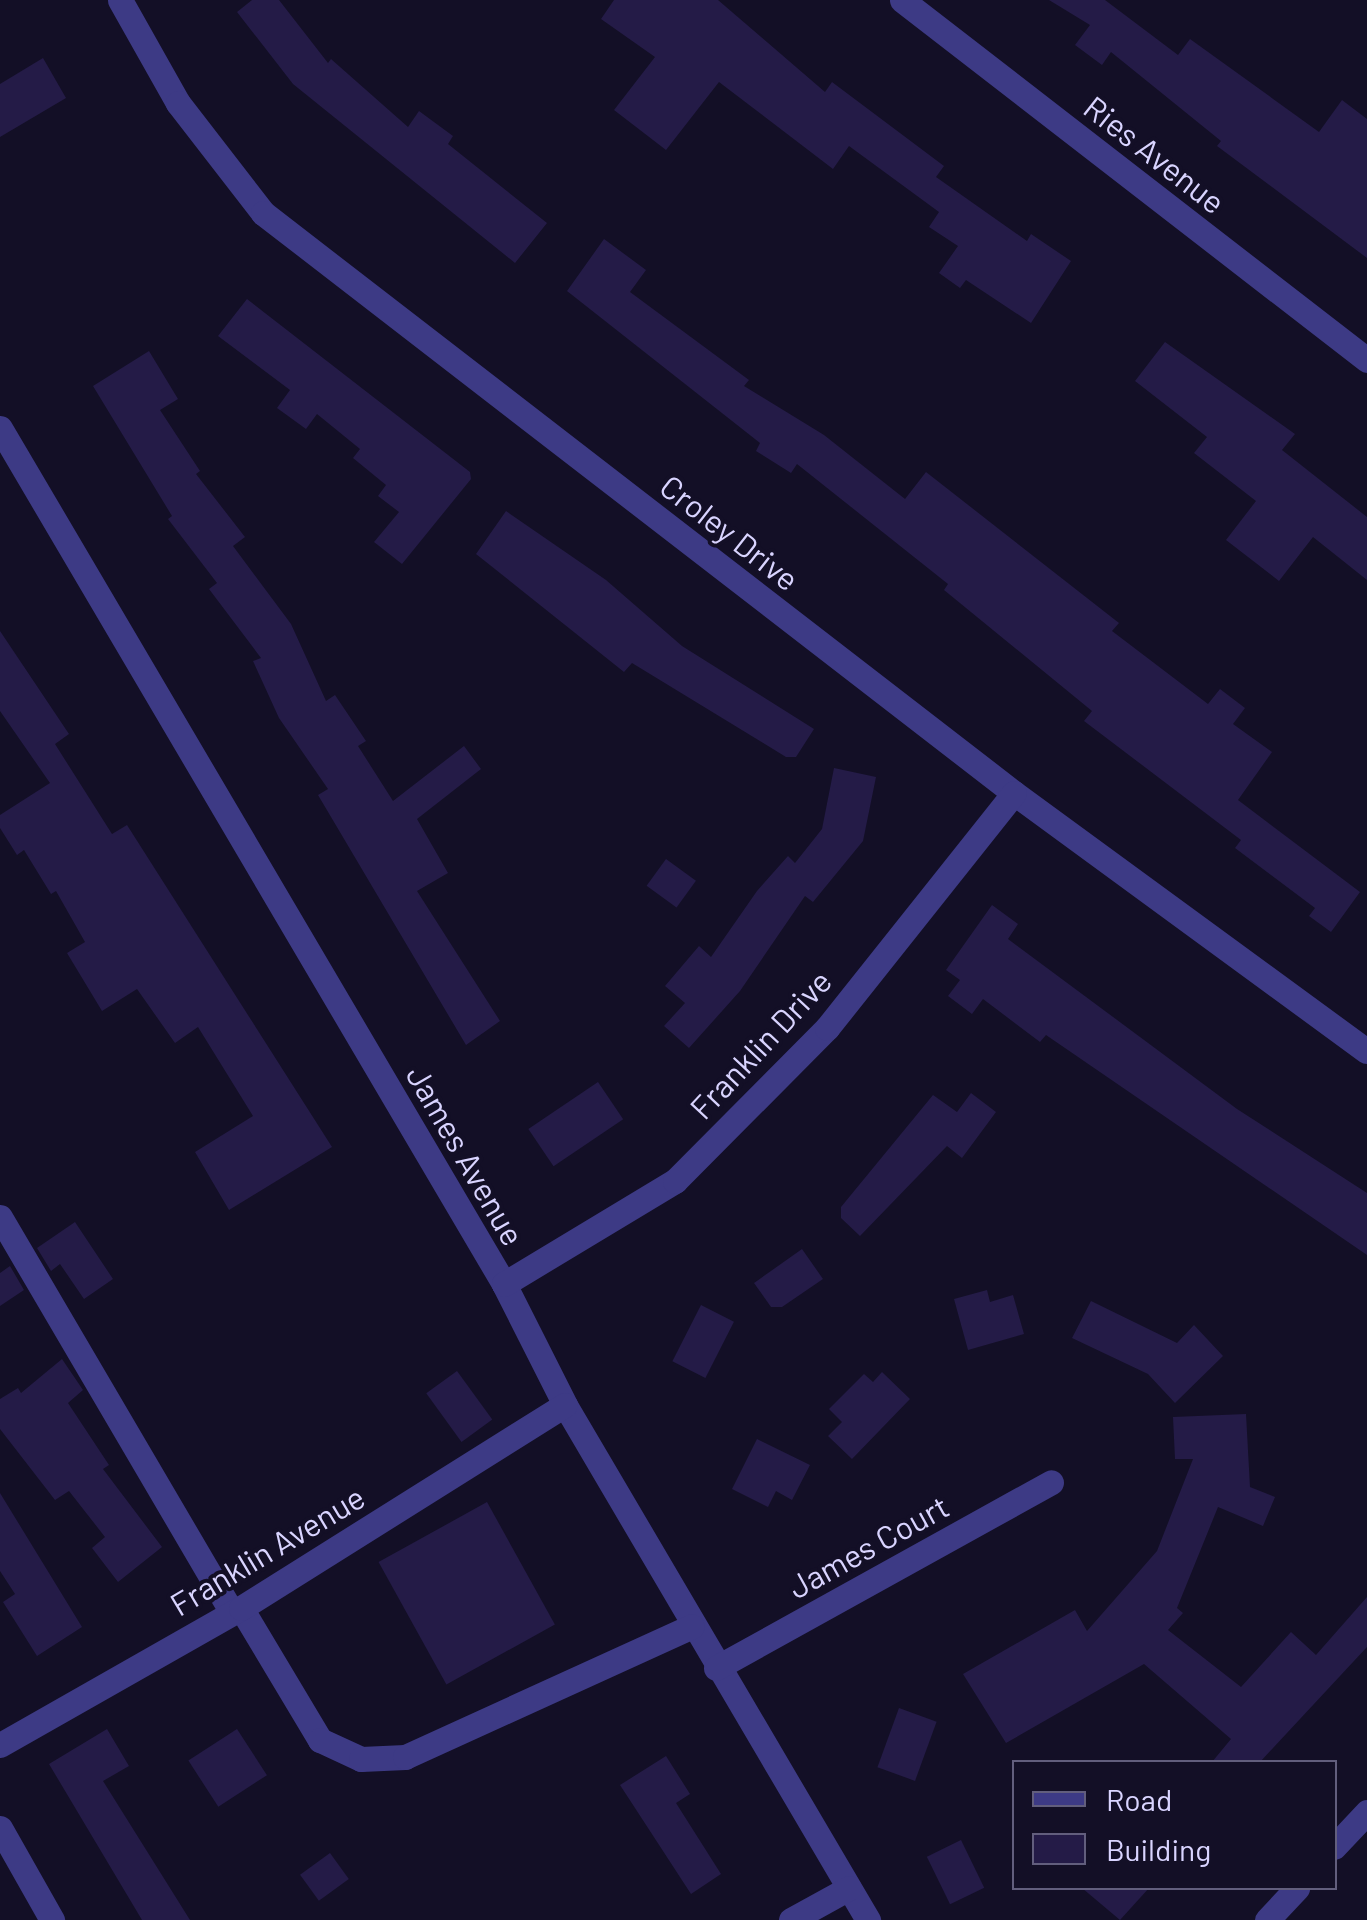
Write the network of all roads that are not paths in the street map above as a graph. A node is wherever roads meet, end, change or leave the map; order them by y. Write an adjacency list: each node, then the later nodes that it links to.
1 (120, 0): 5 (street, Croley Drive)
2 (902, 0): 3 (street, Ries Avenue)
3 (1367, 360)
4 (0, 428): 8 (street, James Avenue)
5 (1014, 793): 6 (street, Croley Drive); 8 (street, Franklin Drive)
6 (1367, 1051)
7 (0, 1217): 11 (street)
8 (504, 1284): 9 (street, James Avenue)
9 (565, 1406): 11 (street, Franklin Avenue); 12 (street, James Avenue)
10 (1051, 1482): 13 (street, James Court)
11 (236, 1609): 12 (street); 14 (street, Franklin Avenue)
12 (692, 1626): 13 (street, James Avenue)
13 (716, 1668): 18 (street, James Avenue)
14 (0, 1745)
15 (1367, 1812): 17 (street)
16 (0, 1828): 20 (street)
17 (1337, 1844)
18 (849, 1888): 21 (street); 22 (street, James Avenue)
19 (1295, 1890): 23 (street)
20 (52, 1920)
21 (791, 1920)
22 (868, 1920)
23 (1267, 1920)

